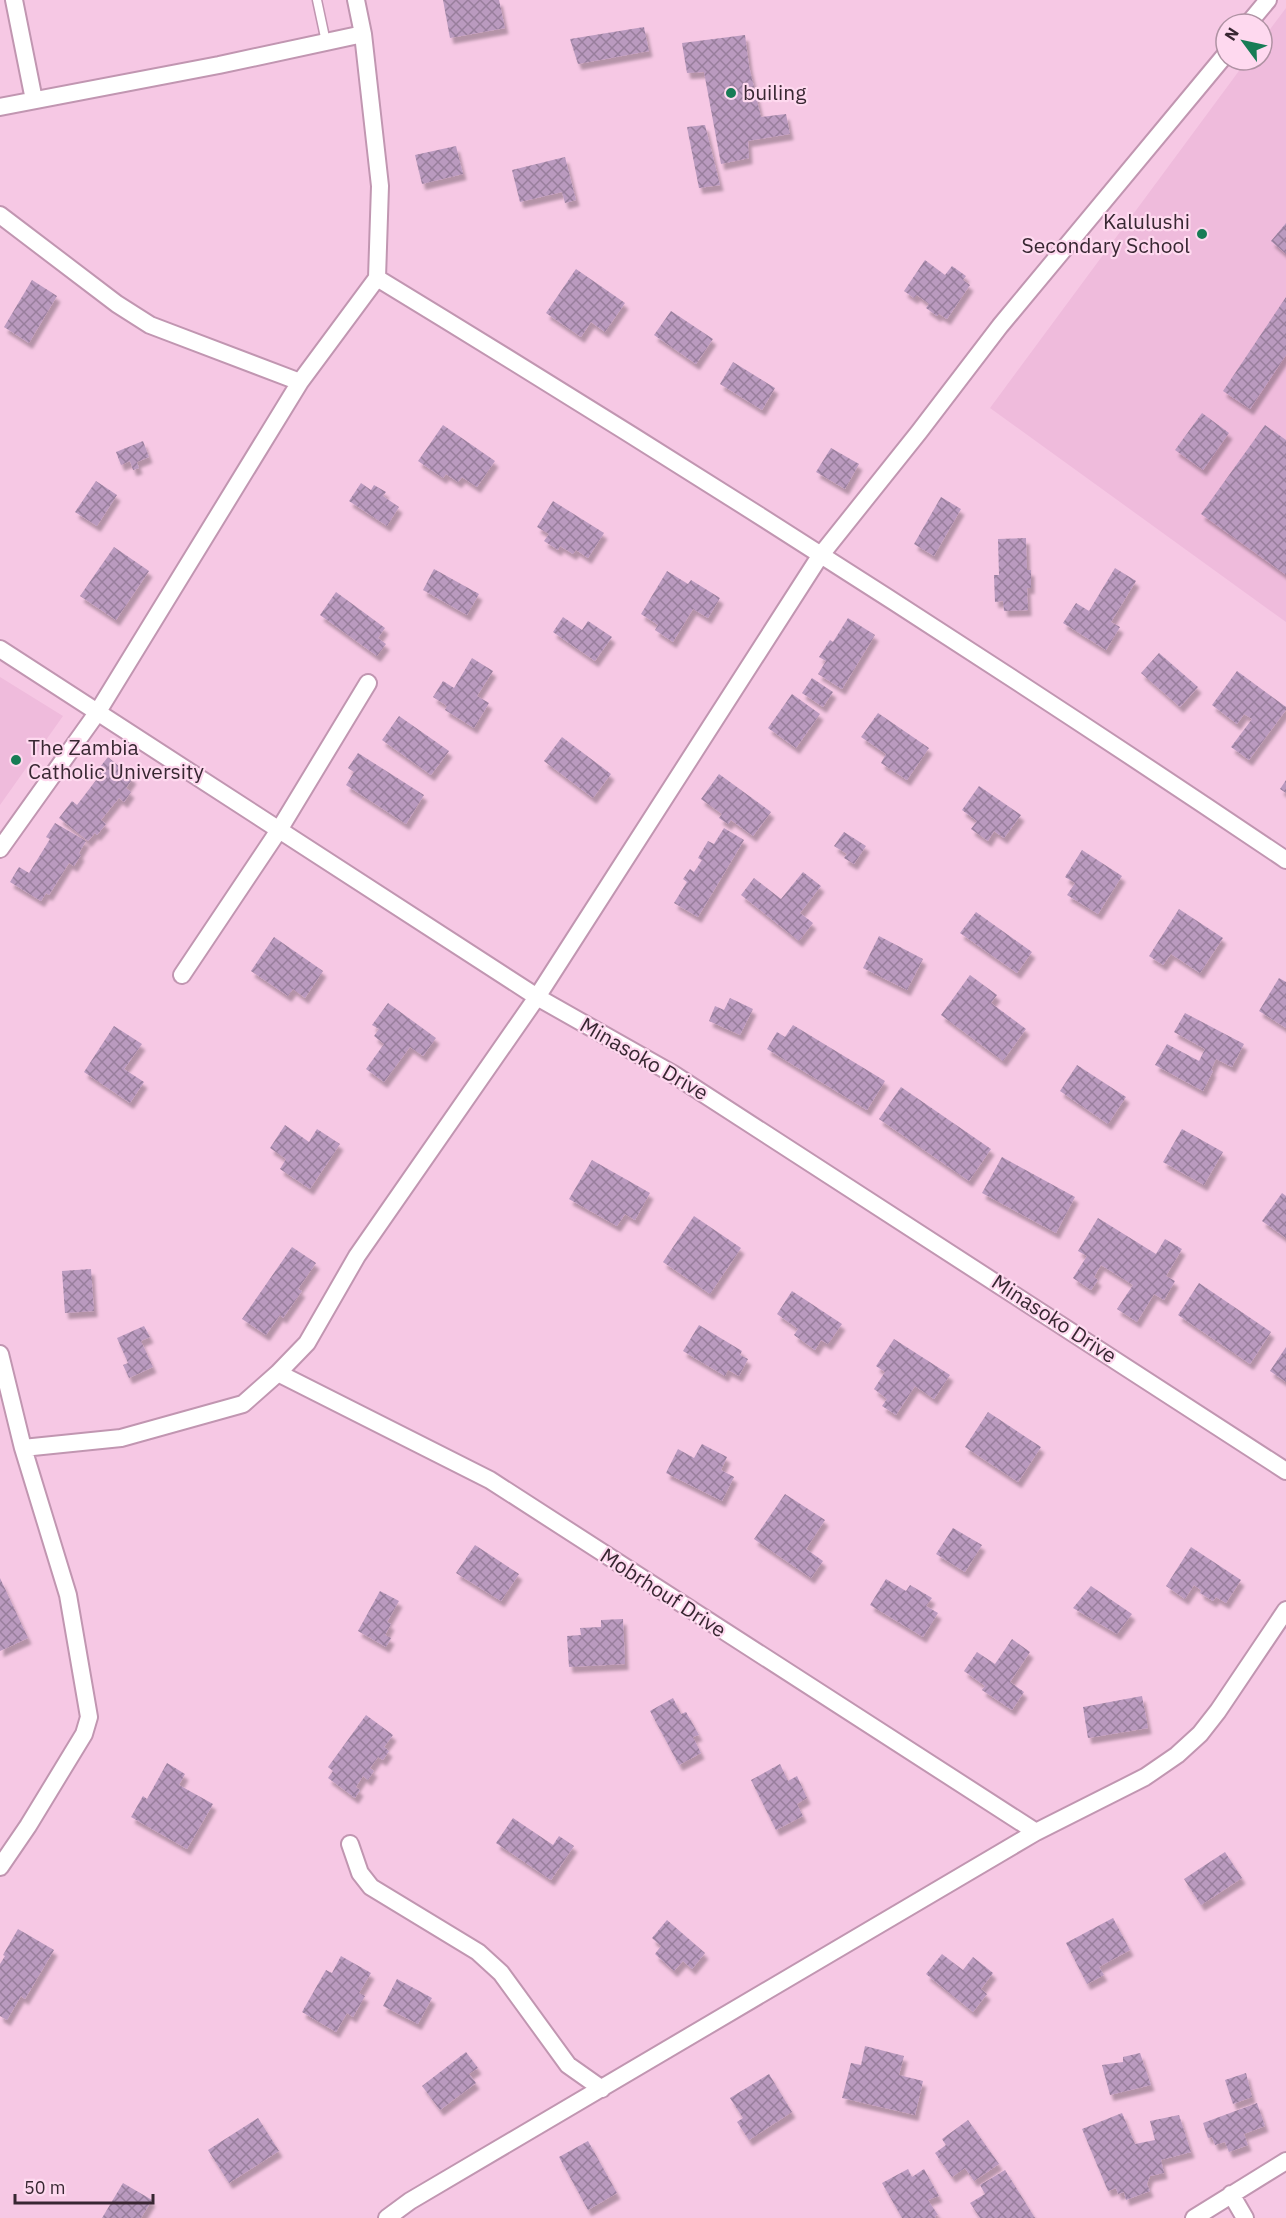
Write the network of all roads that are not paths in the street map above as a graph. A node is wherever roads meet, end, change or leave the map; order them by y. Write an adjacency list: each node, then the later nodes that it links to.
1 (14, 0): 9 (street)
2 (317, 0): 7 (lane)
3 (356, 0): 6 (street)
4 (1268, 0): 5 (street)
5 (1258, 12)
6 (363, 34): 7 (street); 12 (street)
7 (326, 42): 9 (street)
8 (1214, 70): 14 (street)
9 (34, 100): 10 (street)
10 (0, 107)
11 (0, 215): 13 (street)
12 (377, 278): 13 (street); 14 (street)
13 (300, 382): 17 (street)
14 (820, 556): 20 (street); 22 (street)
15 (0, 649): 17 (street, Minasoko Drive)
16 (368, 683): 18 (street)
17 (97, 713): 18 (street, Minasoko Drive); 19 (street)
18 (279, 830): 21 (street); 22 (street, Minasoko Drive)
19 (0, 849)
20 (1286, 860)
21 (182, 975)
22 (537, 997): 24 (street); 26 (street, Minasoko Drive)
23 (0, 1354): 25 (street)
24 (278, 1373): 25 (street); 28 (street, Mobrhouf Drive)
25 (22, 1448): 30 (street)
26 (1286, 1471)
27 (1286, 1610): 28 (street)
28 (1036, 1832): 31 (street)
29 (350, 1844): 31 (street)
30 (0, 1867)
31 (602, 2089): 34 (street)
32 (1286, 2160): 33 (street)
33 (1231, 2194): 35 (street); 36 (street)
34 (387, 2218)
35 (1194, 2218)
36 (1245, 2218)

